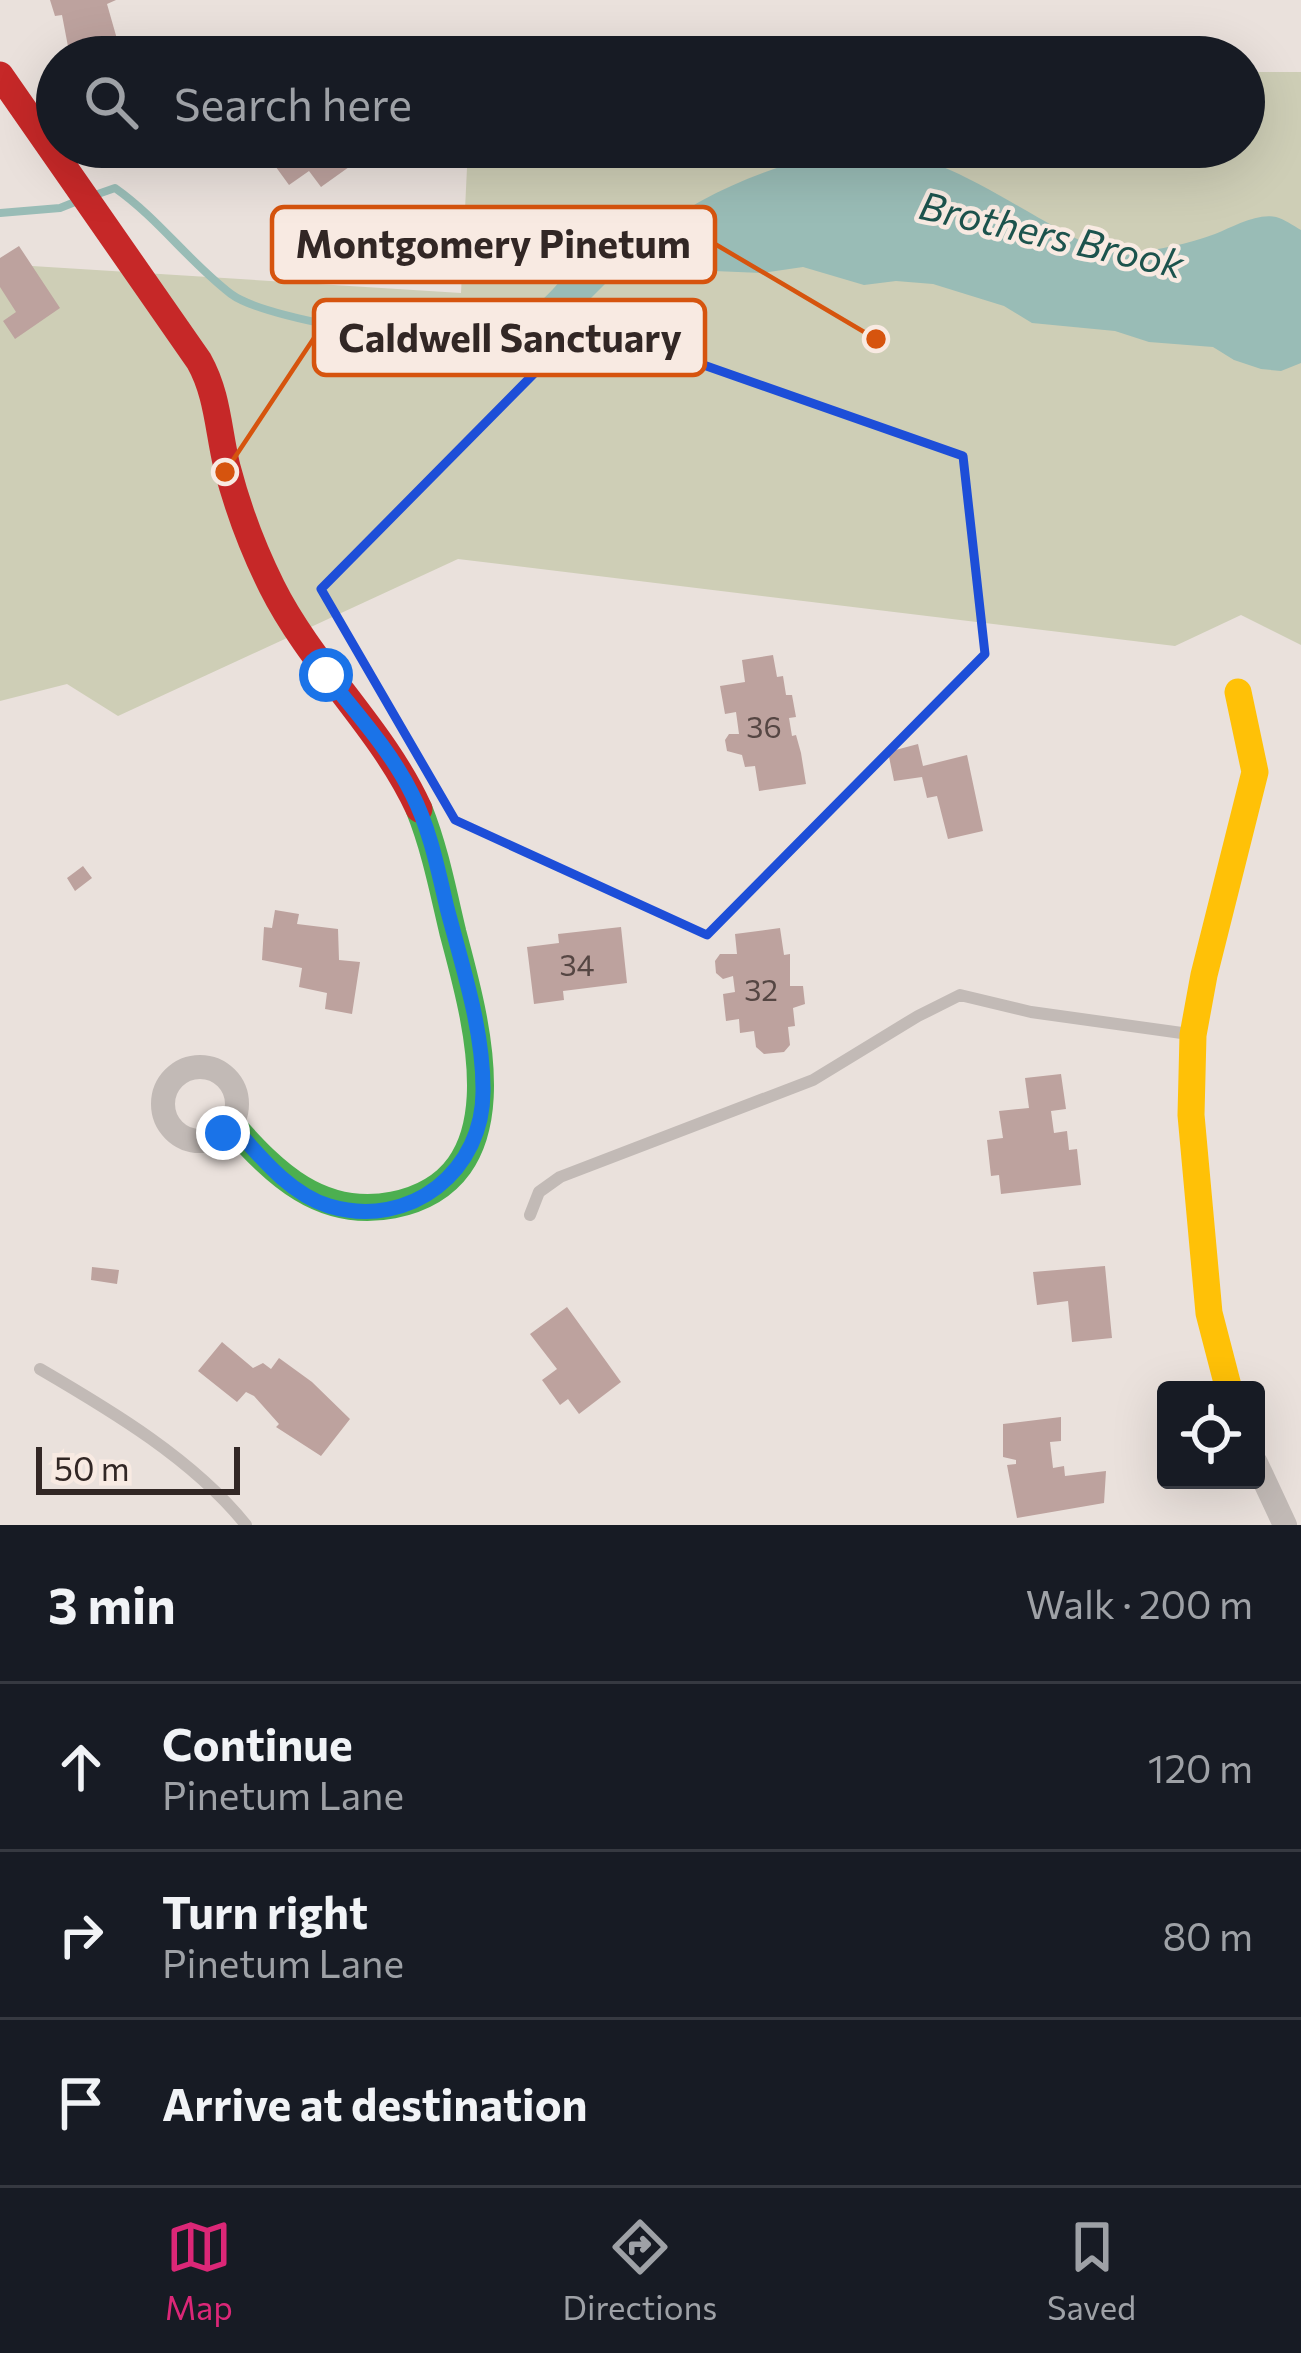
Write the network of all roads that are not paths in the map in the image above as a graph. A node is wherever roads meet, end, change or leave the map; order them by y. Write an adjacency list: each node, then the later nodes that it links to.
1 (0, 75): 2 (street)
2 (36, 127)
3 (65, 168): 6 (street)
4 (1238, 692): 5 (street)
5 (1193, 1035): 7 (lane); 9 (street)
6 (231, 1124)
7 (530, 1215)
8 (40, 1369): 11 (lane)
9 (1226, 1381)
10 (1265, 1482): 12 (street)
11 (246, 1525)
12 (1285, 1525)

